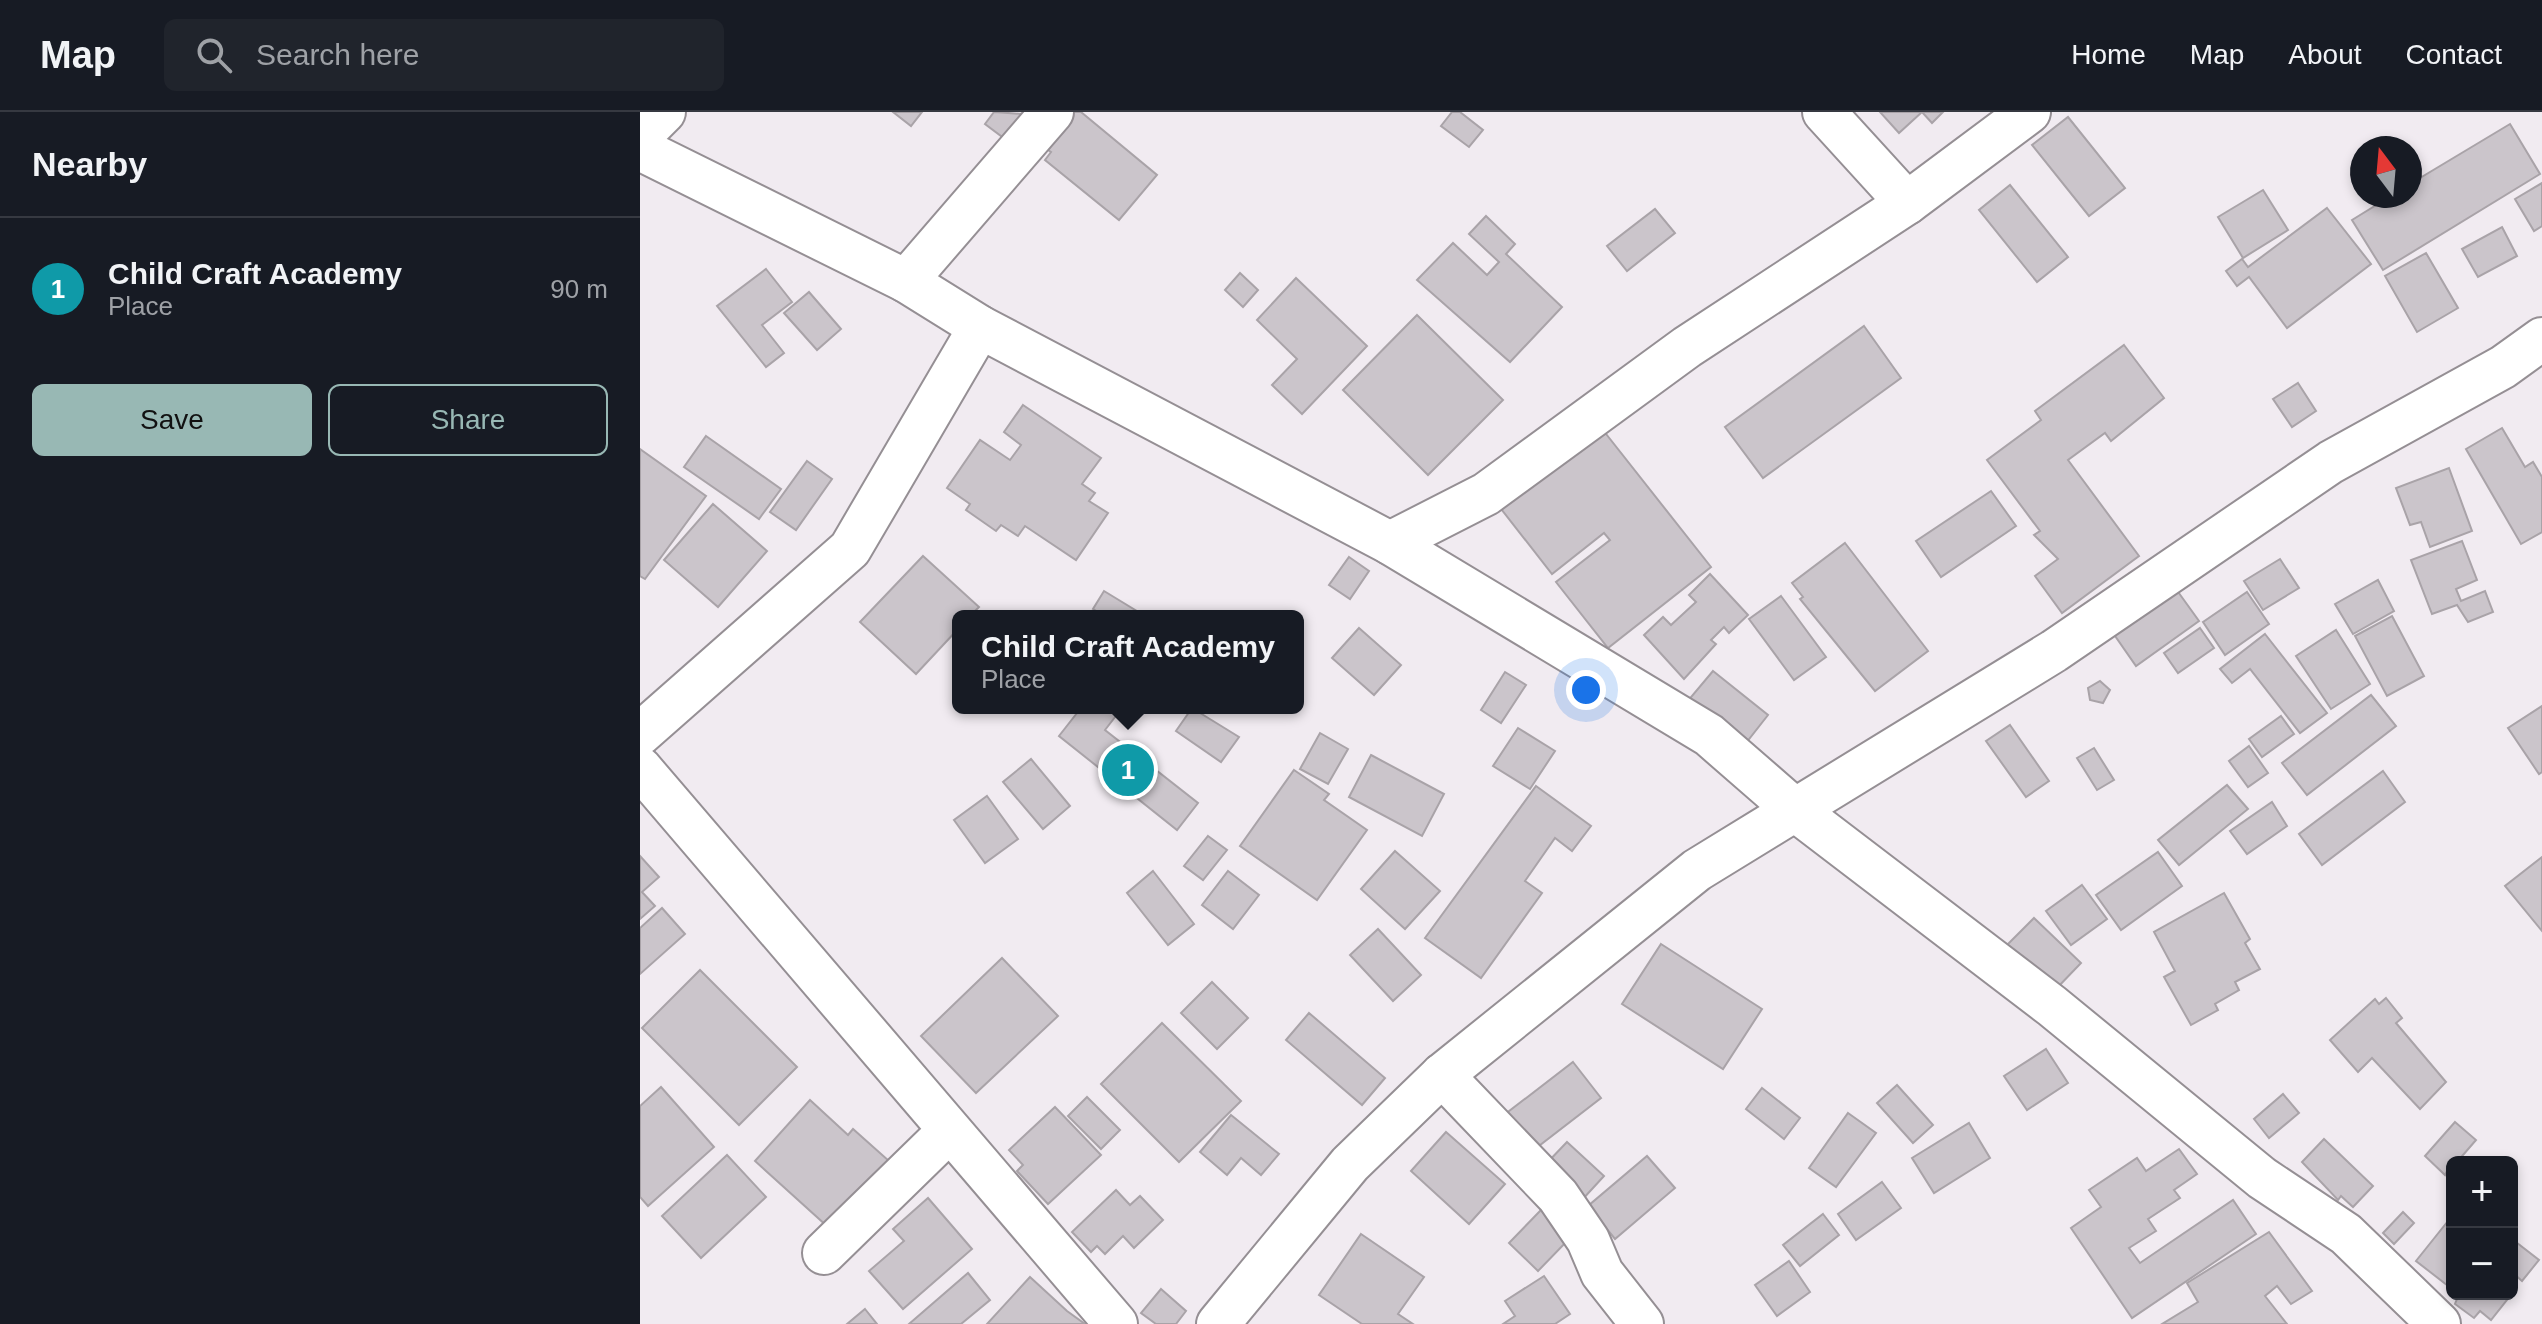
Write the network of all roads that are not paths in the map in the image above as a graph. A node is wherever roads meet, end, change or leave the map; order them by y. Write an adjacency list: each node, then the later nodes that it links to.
1 (664, 112): 5 (street)
2 (1052, 112): 8 (street)
3 (1824, 112): 7 (street)
4 (2029, 112): 7 (street)
5 (640, 136)
6 (640, 149): 8 (street)
7 (1907, 203): 11 (street)
8 (906, 281): 9 (street)
9 (980, 327): 11 (street); 12 (street)
10 (2542, 339): 14 (street)
11 (1390, 543): 14 (street)
12 (640, 734)
13 (640, 768): 16 (street)
14 (1794, 809): 15 (street); 21 (street)
15 (1442, 1075): 19 (street); 20 (street)
16 (949, 1131): 17 (street); 18 (street)
17 (824, 1253)
18 (1116, 1324)
19 (1218, 1324)
20 (1642, 1324)
21 (2439, 1324)

